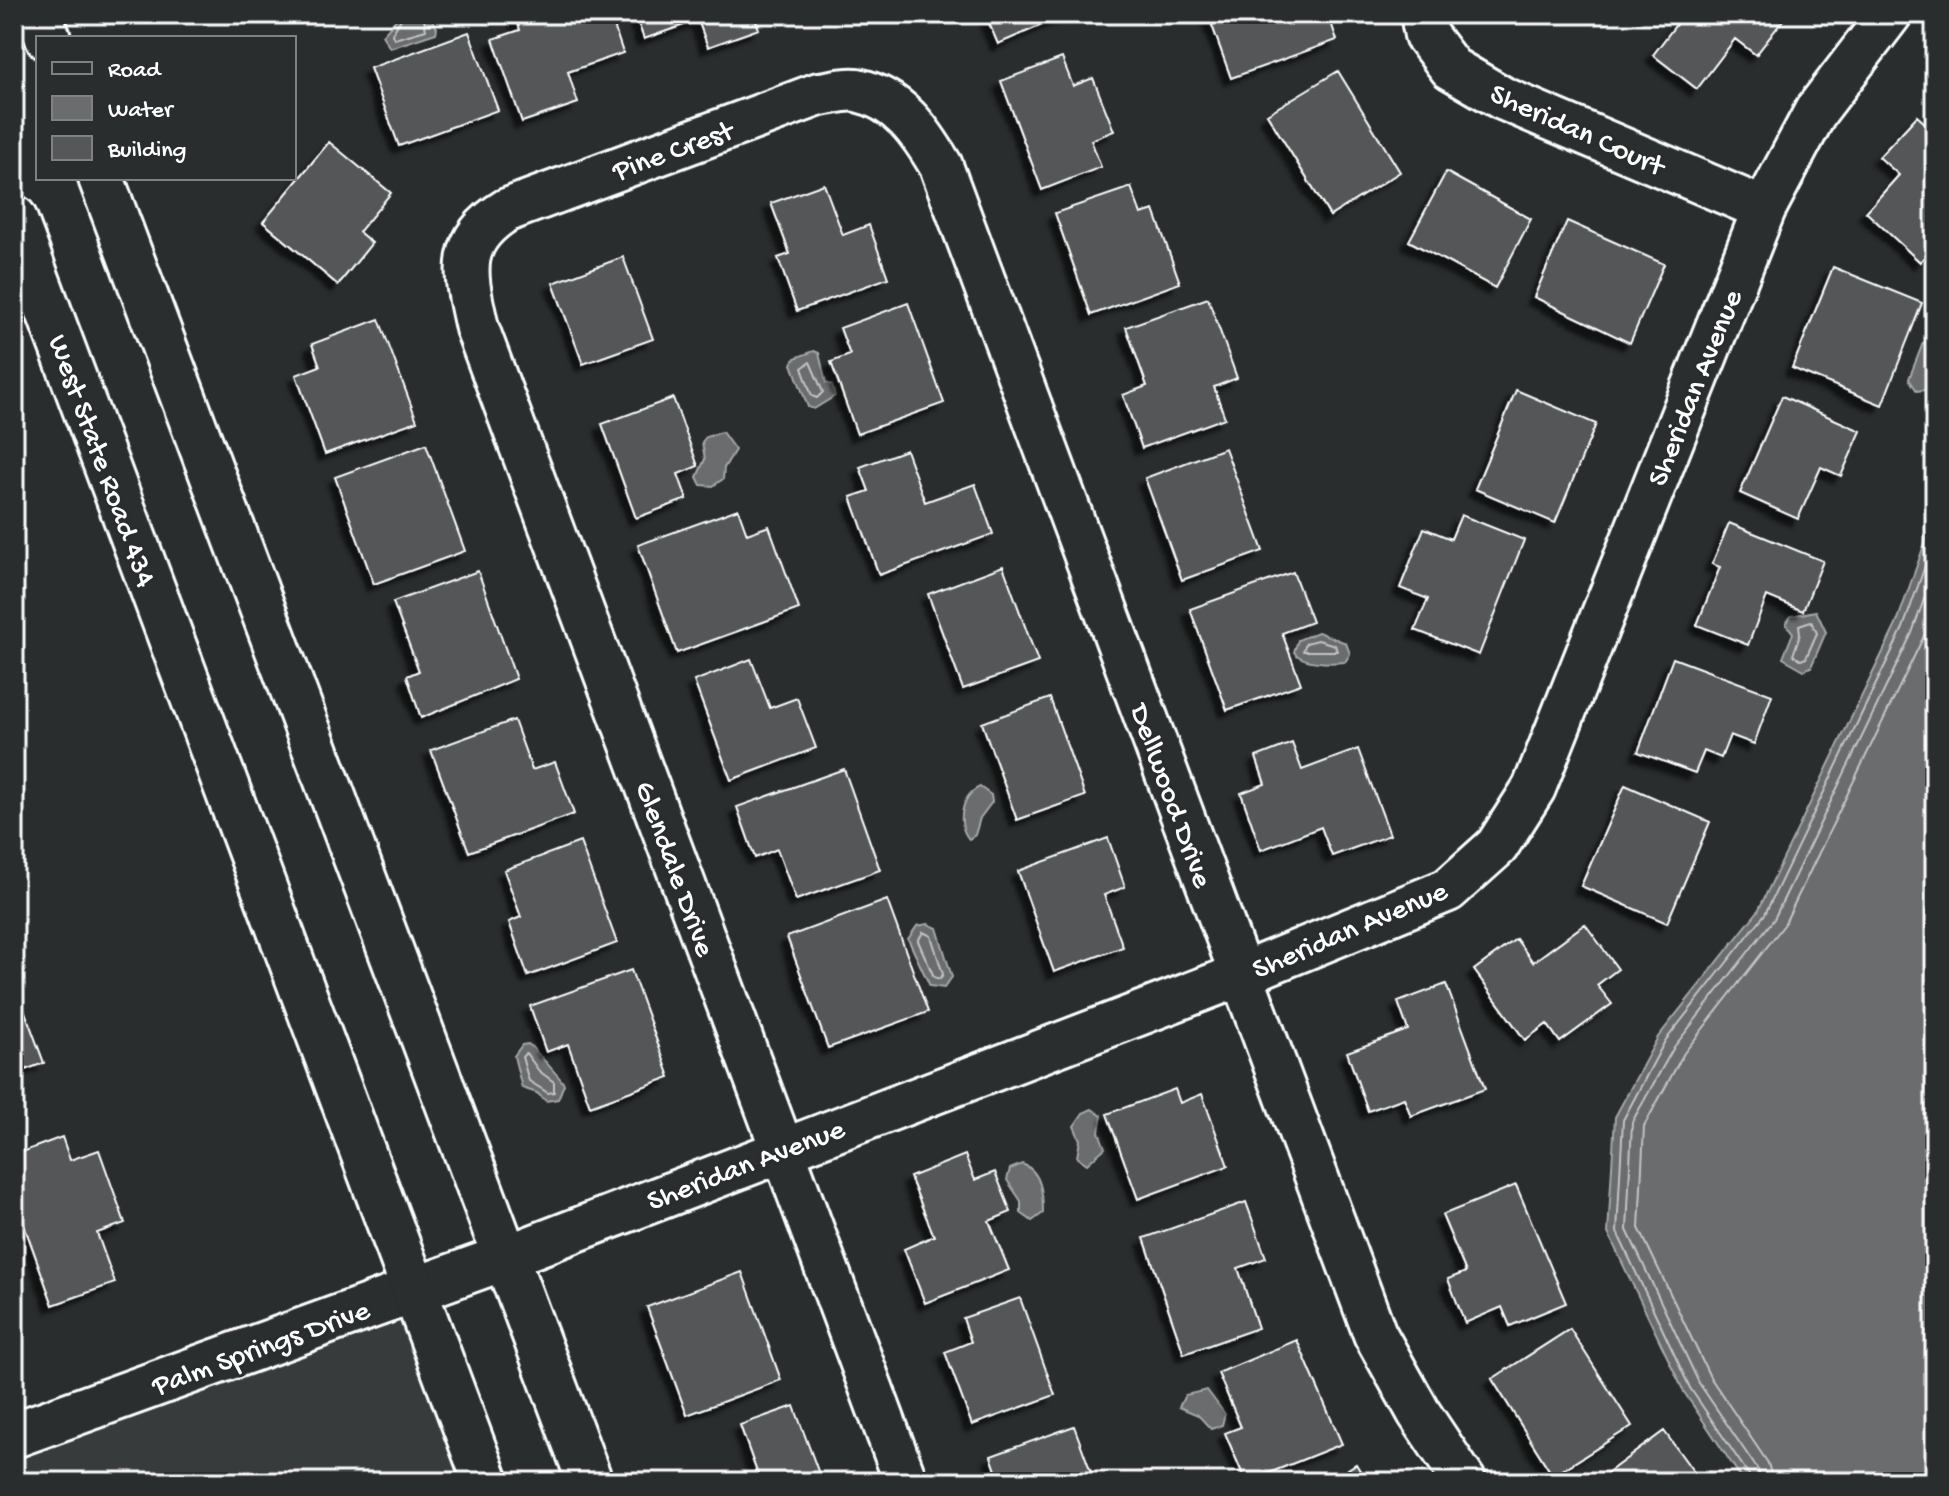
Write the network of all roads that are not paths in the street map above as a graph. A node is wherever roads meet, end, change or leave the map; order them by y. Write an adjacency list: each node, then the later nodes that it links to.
1 (39, 14): 4 (main road)
2 (1422, 14): 7 (street, Sheridan Court)
3 (1890, 14): 7 (street, Sheridan Avenue)
4 (47, 36)
5 (892, 104): 9 (street, Pine Crest); 10 (street, Dellwood Drive)
6 (102, 180): 12 (main road)
7 (1764, 209): 10 (street, Sheridan Avenue)
8 (14, 218): 13 (main road, West State Road 434)
9 (470, 251): 11 (street, Glendale Drive)
10 (1240, 975): 11 (street, Sheridan Avenue); 18 (street, Dellwood Drive)
11 (781, 1149): 12 (street, Sheridan Avenue); 17 (street, Glendale Drive)
12 (506, 1257): 13 (main road, Palm Springs Drive); 16 (main road)
13 (412, 1291): 14 (main road, Palm Springs Drive); 15 (main road)
14 (14, 1435)
15 (486, 1482)
16 (590, 1482)
17 (906, 1482)
18 (1465, 1482)

